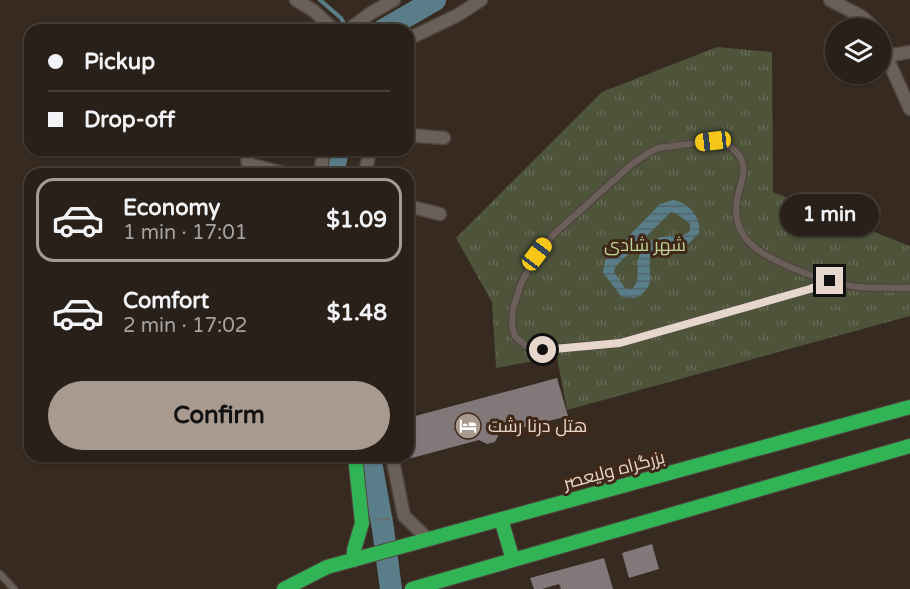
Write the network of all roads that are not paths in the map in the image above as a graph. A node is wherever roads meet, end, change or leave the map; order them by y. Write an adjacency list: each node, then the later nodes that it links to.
1 (296, 0): 6 (street)
2 (393, 0): 7 (street)
3 (481, 0): 8 (street)
4 (830, 0): 5 (street)
5 (863, 18)
6 (330, 24)
7 (356, 24)
8 (414, 36)
9 (910, 51): 10 (street)
10 (891, 55)
11 (891, 65): 12 (street)
12 (910, 109)
13 (414, 136): 14 (street)
14 (444, 138)
15 (247, 156): 16 (street)
16 (263, 168)
17 (414, 208): 18 (street)
18 (440, 214)
19 (830, 281): 19 (lane); 20 (lane)
20 (910, 288)
21 (910, 407): 25 (main road, بزرگراه ولیعصر)
22 (910, 446): 28 (main road)
23 (356, 462): 27 (main road)
24 (393, 462): 26 (street)
25 (501, 519): 26 (main road, بزرگراه ولیعصر); 28 (main road)
26 (423, 541): 27 (main road, بزرگراه ولیعصر)
27 (357, 559): 31 (main road, بزرگراه ولیعصر)
28 (513, 560): 32 (main road)
29 (0, 574): 30 (lane)
30 (14, 589)
31 (284, 589)
32 (412, 589)

